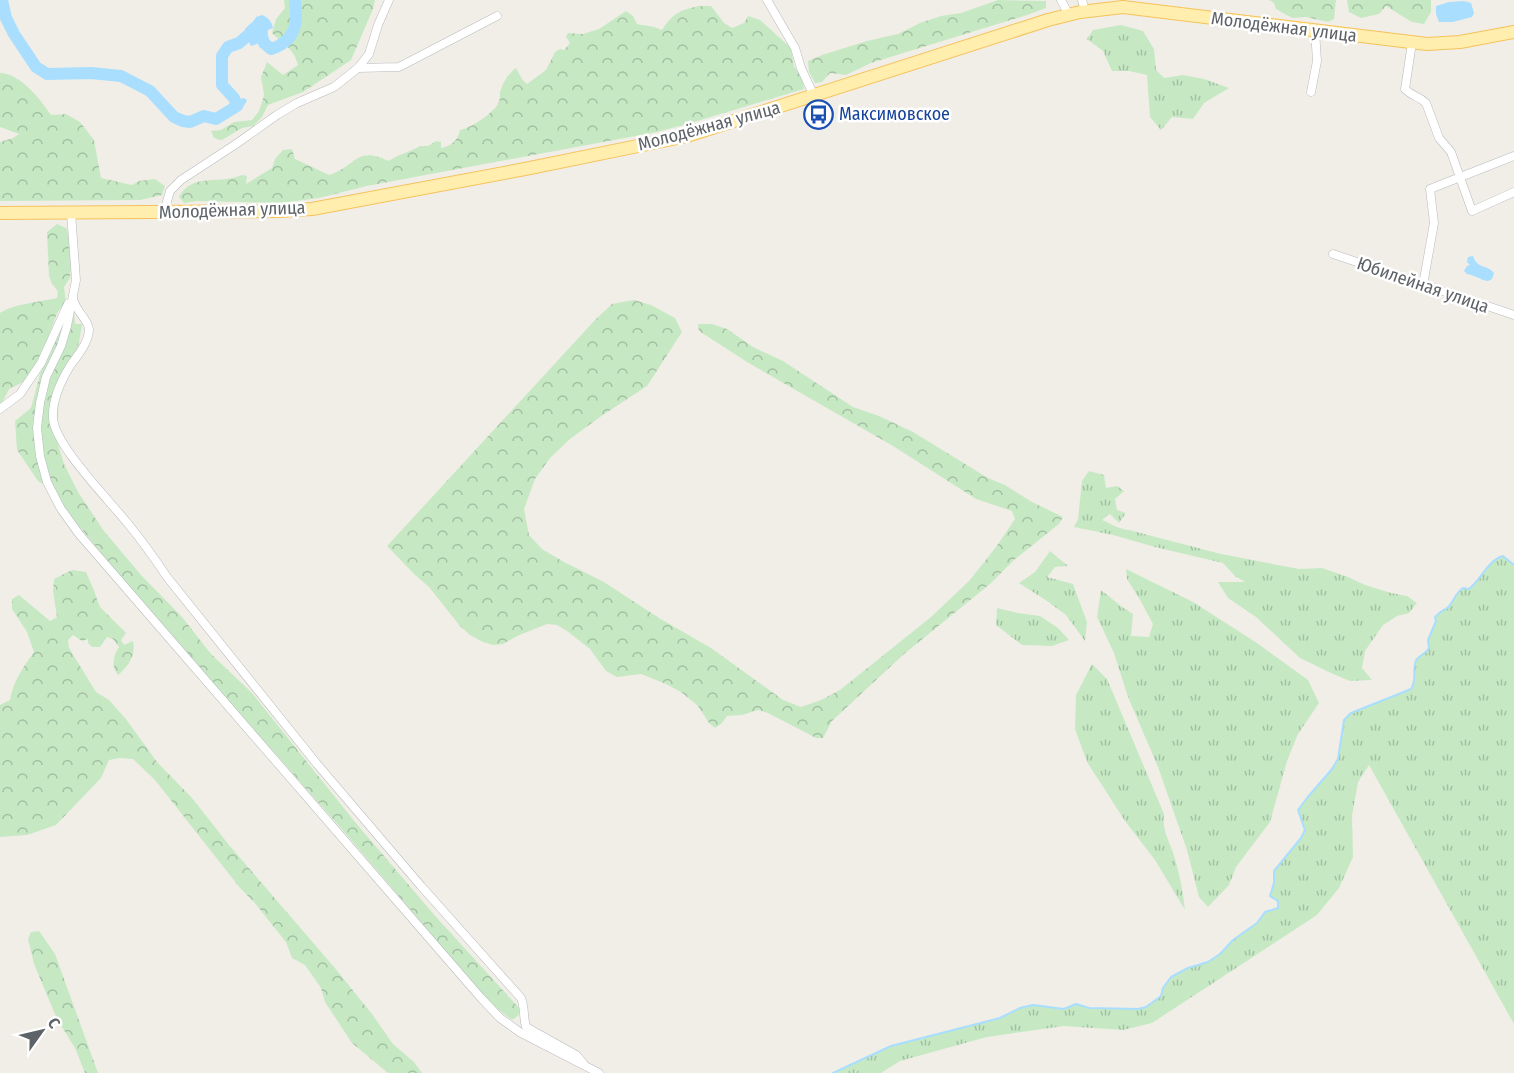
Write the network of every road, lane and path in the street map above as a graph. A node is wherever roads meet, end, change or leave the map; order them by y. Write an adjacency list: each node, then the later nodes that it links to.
1 (389, 0): 10 (street)
2 (767, 0): 12 (street)
3 (1061, 1): 5 (street)
4 (1083, 6): 5 (main road, Молодёжная улица); 7 (main road, Молодёжная улица)
5 (1069, 15): 12 (main road, Молодёжная улица)
6 (497, 16): 10 (street)
7 (1315, 31): 9 (main road, Молодёжная улица); 11 (street)
8 (1514, 32): 9 (main road, Молодёжная улица)
9 (1412, 43): 14 (street)
10 (358, 68): 16 (street)
11 (1311, 92)
12 (814, 96): 16 (main road, Молодёжная улица)
13 (1514, 156): 14 (street)
14 (1460, 177): 15 (street); 20 (street)
15 (1514, 192)
16 (164, 212): 18 (main road, Молодёжная улица)
17 (0, 213): 18 (main road, Молодёжная улица)
18 (71, 213): 21 (street)
19 (1333, 254): 20 (street, Юбилейная улица)
20 (1423, 285): 22 (street, Юбилейная улица)
21 (73, 295): 23 (street); 24 (street); 24 (street)
22 (1514, 315)
23 (0, 410)
24 (588, 1067): 25 (street)
25 (599, 1073)

